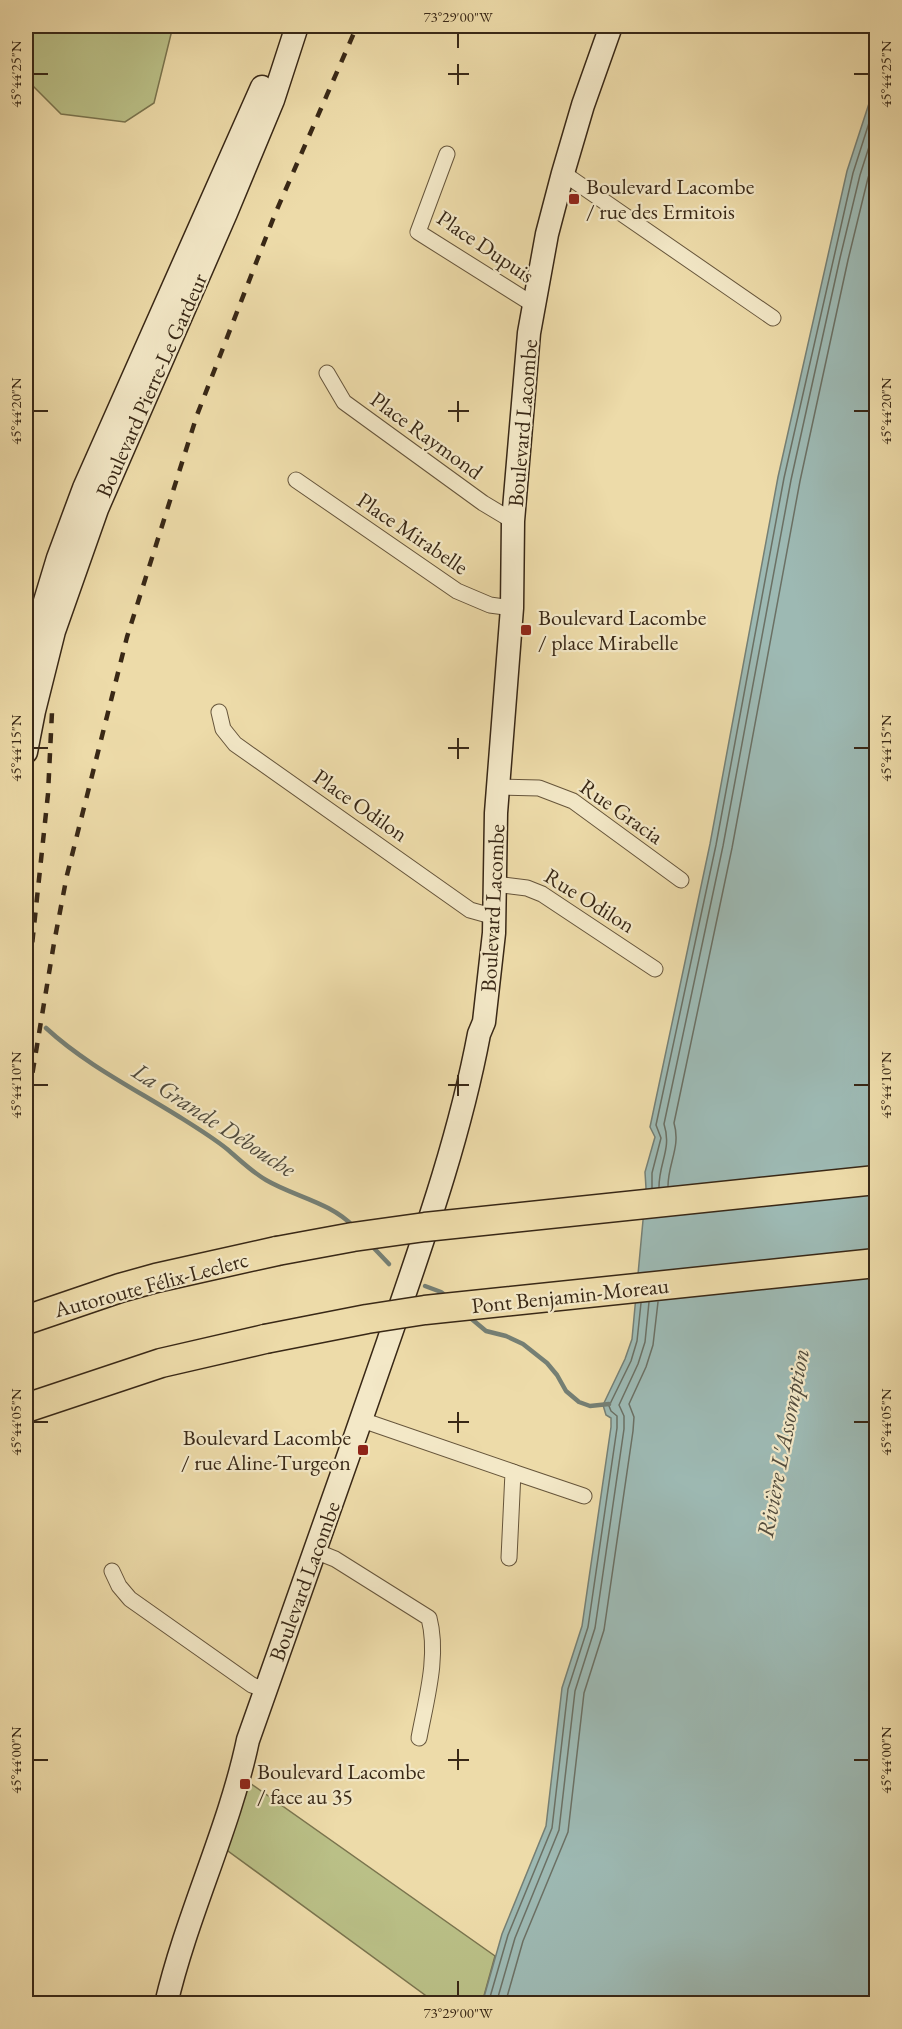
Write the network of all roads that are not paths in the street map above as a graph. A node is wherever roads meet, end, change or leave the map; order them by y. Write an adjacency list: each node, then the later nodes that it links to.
1 (289, 26): 12 (main road, Boulevard Pierre-Le Gardeur)
2 (297, 26): 14 (main road, Boulevard Pierre-Le Gardeur)
3 (607, 27): 5 (main road, Boulevard Lacombe)
4 (447, 154): 6 (street, Place Dupuis)
5 (563, 173): 6 (main road, Boulevard Lacombe); 7 (street)
6 (534, 305): 10 (main road, Boulevard Lacombe)
7 (773, 318)
8 (327, 373): 10 (street, Place Raymond)
9 (296, 480): 11 (street, Place Mirabelle)
10 (513, 521): 11 (main road, Boulevard Lacombe)
11 (512, 608): 15 (main road, Boulevard Lacombe)
12 (26, 664)
13 (219, 712): 18 (street, Place Odilon)
14 (26, 752)
15 (498, 787): 16 (street, Rue Gracia); 17 (main road, Boulevard Lacombe)
16 (681, 880)
17 (495, 884): 18 (main road, Boulevard Lacombe); 19 (street, Rue Odilon)
18 (495, 917): 24 (main road, Boulevard Lacombe)
19 (655, 969)
20 (876, 1180): 22 (highway, Autoroute Félix-Leclerc, bridge)
21 (876, 1263): 23 (highway, Pont Benjamin-Moreau, bridge)
22 (38, 1316)
23 (26, 1408)
24 (362, 1420): 25 (street); 27 (main road, Boulevard Lacombe)
25 (513, 1472): 26 (street); 28 (street)
26 (584, 1496)
27 (315, 1551): 30 (main road, Boulevard Lacombe); 31 (street)
28 (508, 1558)
29 (112, 1571): 30 (street)
30 (265, 1690): 32 (main road, Boulevard Lacombe)
31 (419, 1738)
32 (166, 2004)

